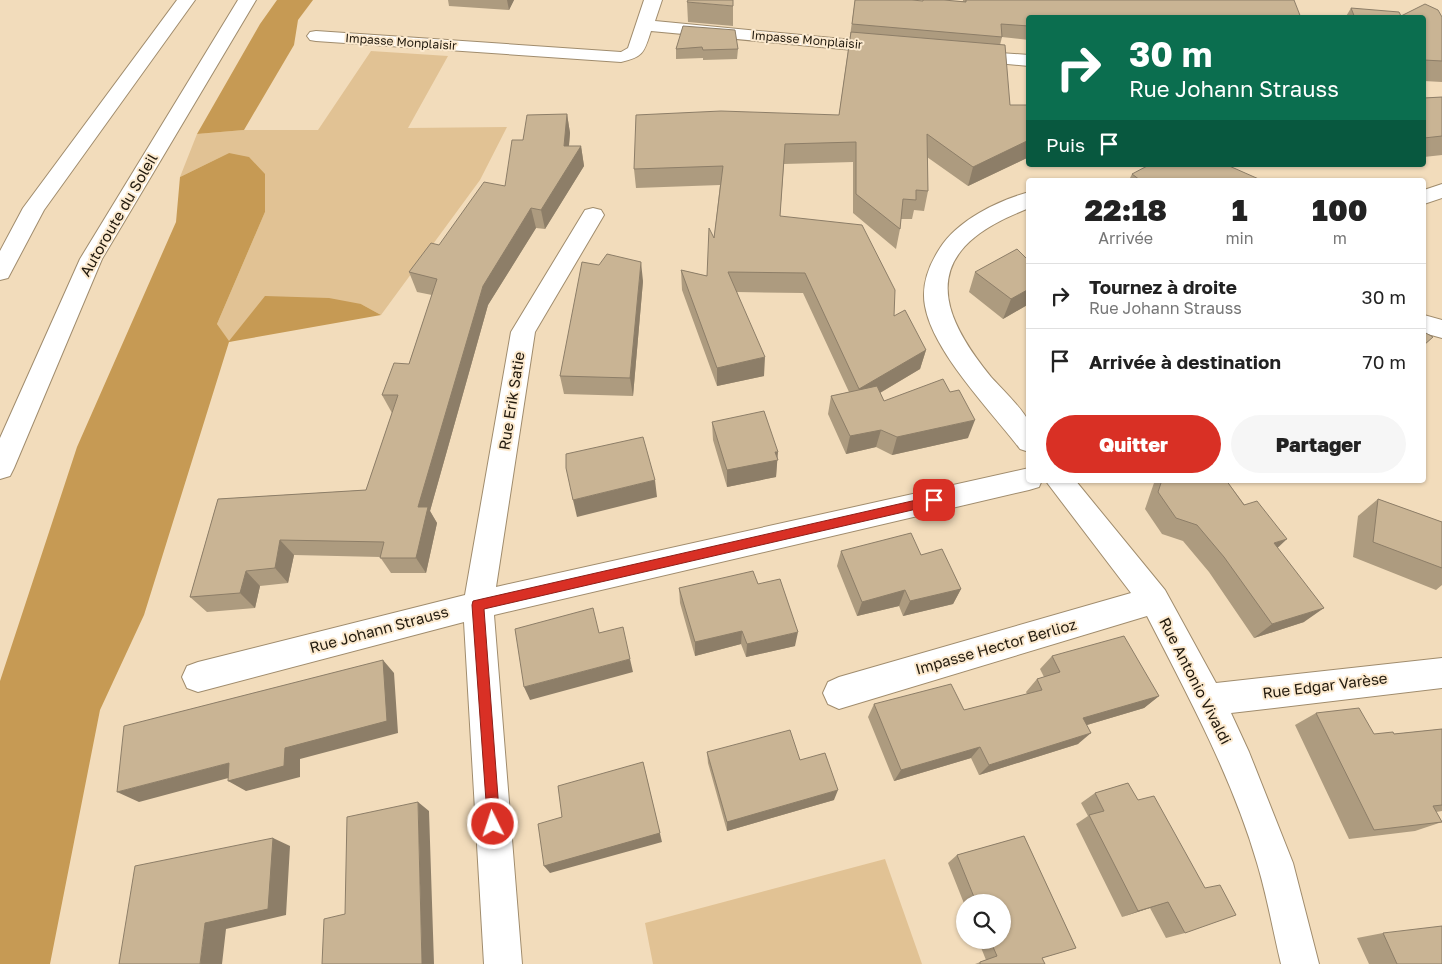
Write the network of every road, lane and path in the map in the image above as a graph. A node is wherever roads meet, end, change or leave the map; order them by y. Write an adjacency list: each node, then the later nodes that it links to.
1 (186, 0): 13 (main road)
2 (247, 0): 17 (main road, Autoroute du Soleil)
3 (653, 0): 4 (main road, Impasse Monplaisir)
4 (645, 25): 5 (main road, Impasse Monplaisir); 6 (main road, Impasse Monplaisir)
5 (316, 36)
6 (901, 49)
7 (950, 54): 8 (main road)
8 (1026, 61)
9 (1442, 191): 10 (main road)
10 (1426, 196)
11 (1026, 201): 16 (main road)
12 (593, 215): 21 (main road, Rue Erik Satie)
13 (0, 272)
14 (1426, 325): 15 (main road)
15 (1442, 329)
16 (1026, 437)
17 (0, 468)
18 (1026, 479): 21 (main road, Rue Johann Strauss)
19 (1061, 483): 20 (main road, Rue Antonio Vivaldi)
20 (1154, 600): 24 (main road, Impasse Hector Berlioz); 25 (main road, Rue Antonio Vivaldi)
21 (478, 605): 23 (main road, Rue Johann Strauss); 26 (main road, Rue Erik Satie)
22 (1442, 673): 25 (main road, Rue Edgar Varèse)
23 (198, 677)
24 (839, 693)
25 (1208, 700): 27 (main road, Rue Antonio Vivaldi)
26 (503, 964)
27 (1300, 964)

